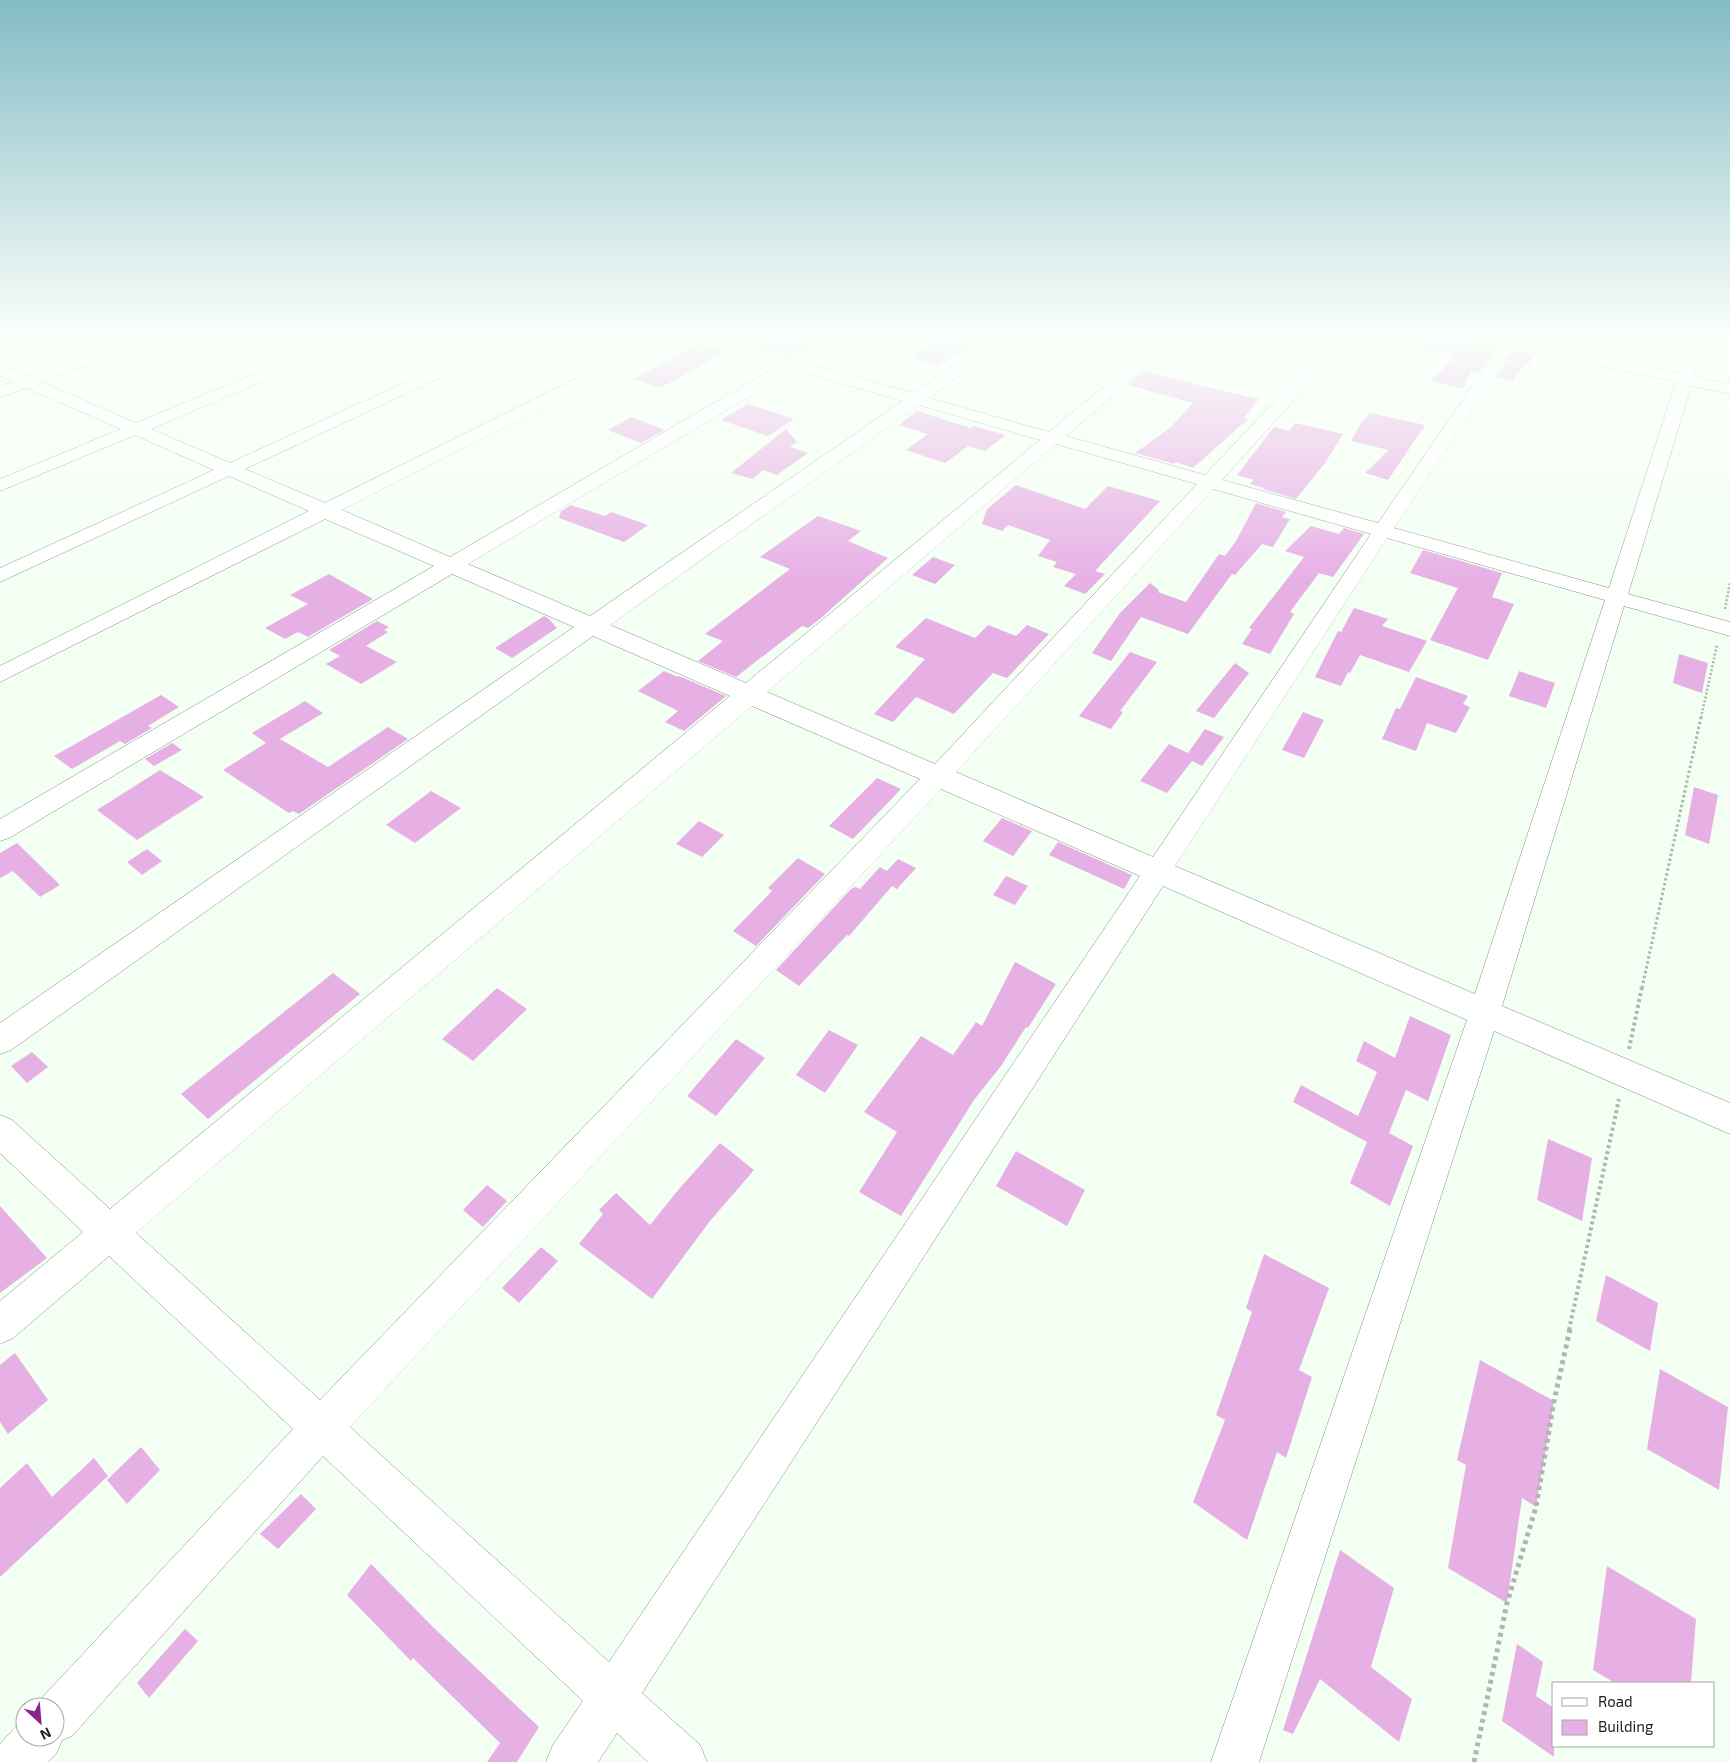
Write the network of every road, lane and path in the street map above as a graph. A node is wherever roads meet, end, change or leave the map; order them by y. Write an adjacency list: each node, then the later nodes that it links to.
1 (109, 417): 12 (street)
2 (164, 417): 12 (street)
3 (343, 417): 14 (street)
4 (511, 417): 17 (street)
5 (704, 417): 19 (street)
6 (891, 417): 23 (street)
7 (978, 417): 13 (street)
8 (1078, 417): 13 (street)
9 (1269, 417): 15 (street)
10 (1459, 417): 18 (street)
11 (1673, 417): 22 (street)
12 (136, 429): 14 (street); 16 (street)
13 (1053, 438): 15 (street); 26 (street)
14 (230, 470): 17 (street); 20 (street)
15 (1210, 482): 18 (street); 27 (street)
16 (0, 486)
17 (325, 511): 19 (street); 25 (street)
18 (1382, 530): 22 (street); 29 (street)
19 (452, 566): 23 (street); 28 (street)
20 (0, 576)
21 (1730, 583): 24 (path)
22 (1616, 597): 24 (street); 30 (street)
23 (592, 628): 26 (street); 31 (street)
24 (1726, 628): 32 (path)
25 (0, 675)
26 (747, 694): 27 (street); 35 (street)
27 (939, 775): 29 (street); 37 (street)
28 (0, 831)
29 (1158, 870): 30 (street); 38 (street)
30 (1485, 1012): 32 (street); 44 (street)
31 (0, 1040)
32 (1624, 1073): 33 (street); 45 (path)
33 (1730, 1119)
34 (0, 1132): 35 (street)
35 (111, 1234): 36 (street); 37 (street)
36 (0, 1325)
37 (321, 1428): 38 (street); 39 (street)
38 (613, 1697): 42 (street); 43 (street)
39 (65, 1708)
40 (30, 1747): 41 (street)
41 (16, 1762)
42 (570, 1762)
43 (684, 1762)
44 (1235, 1762)
45 (1474, 1762)

